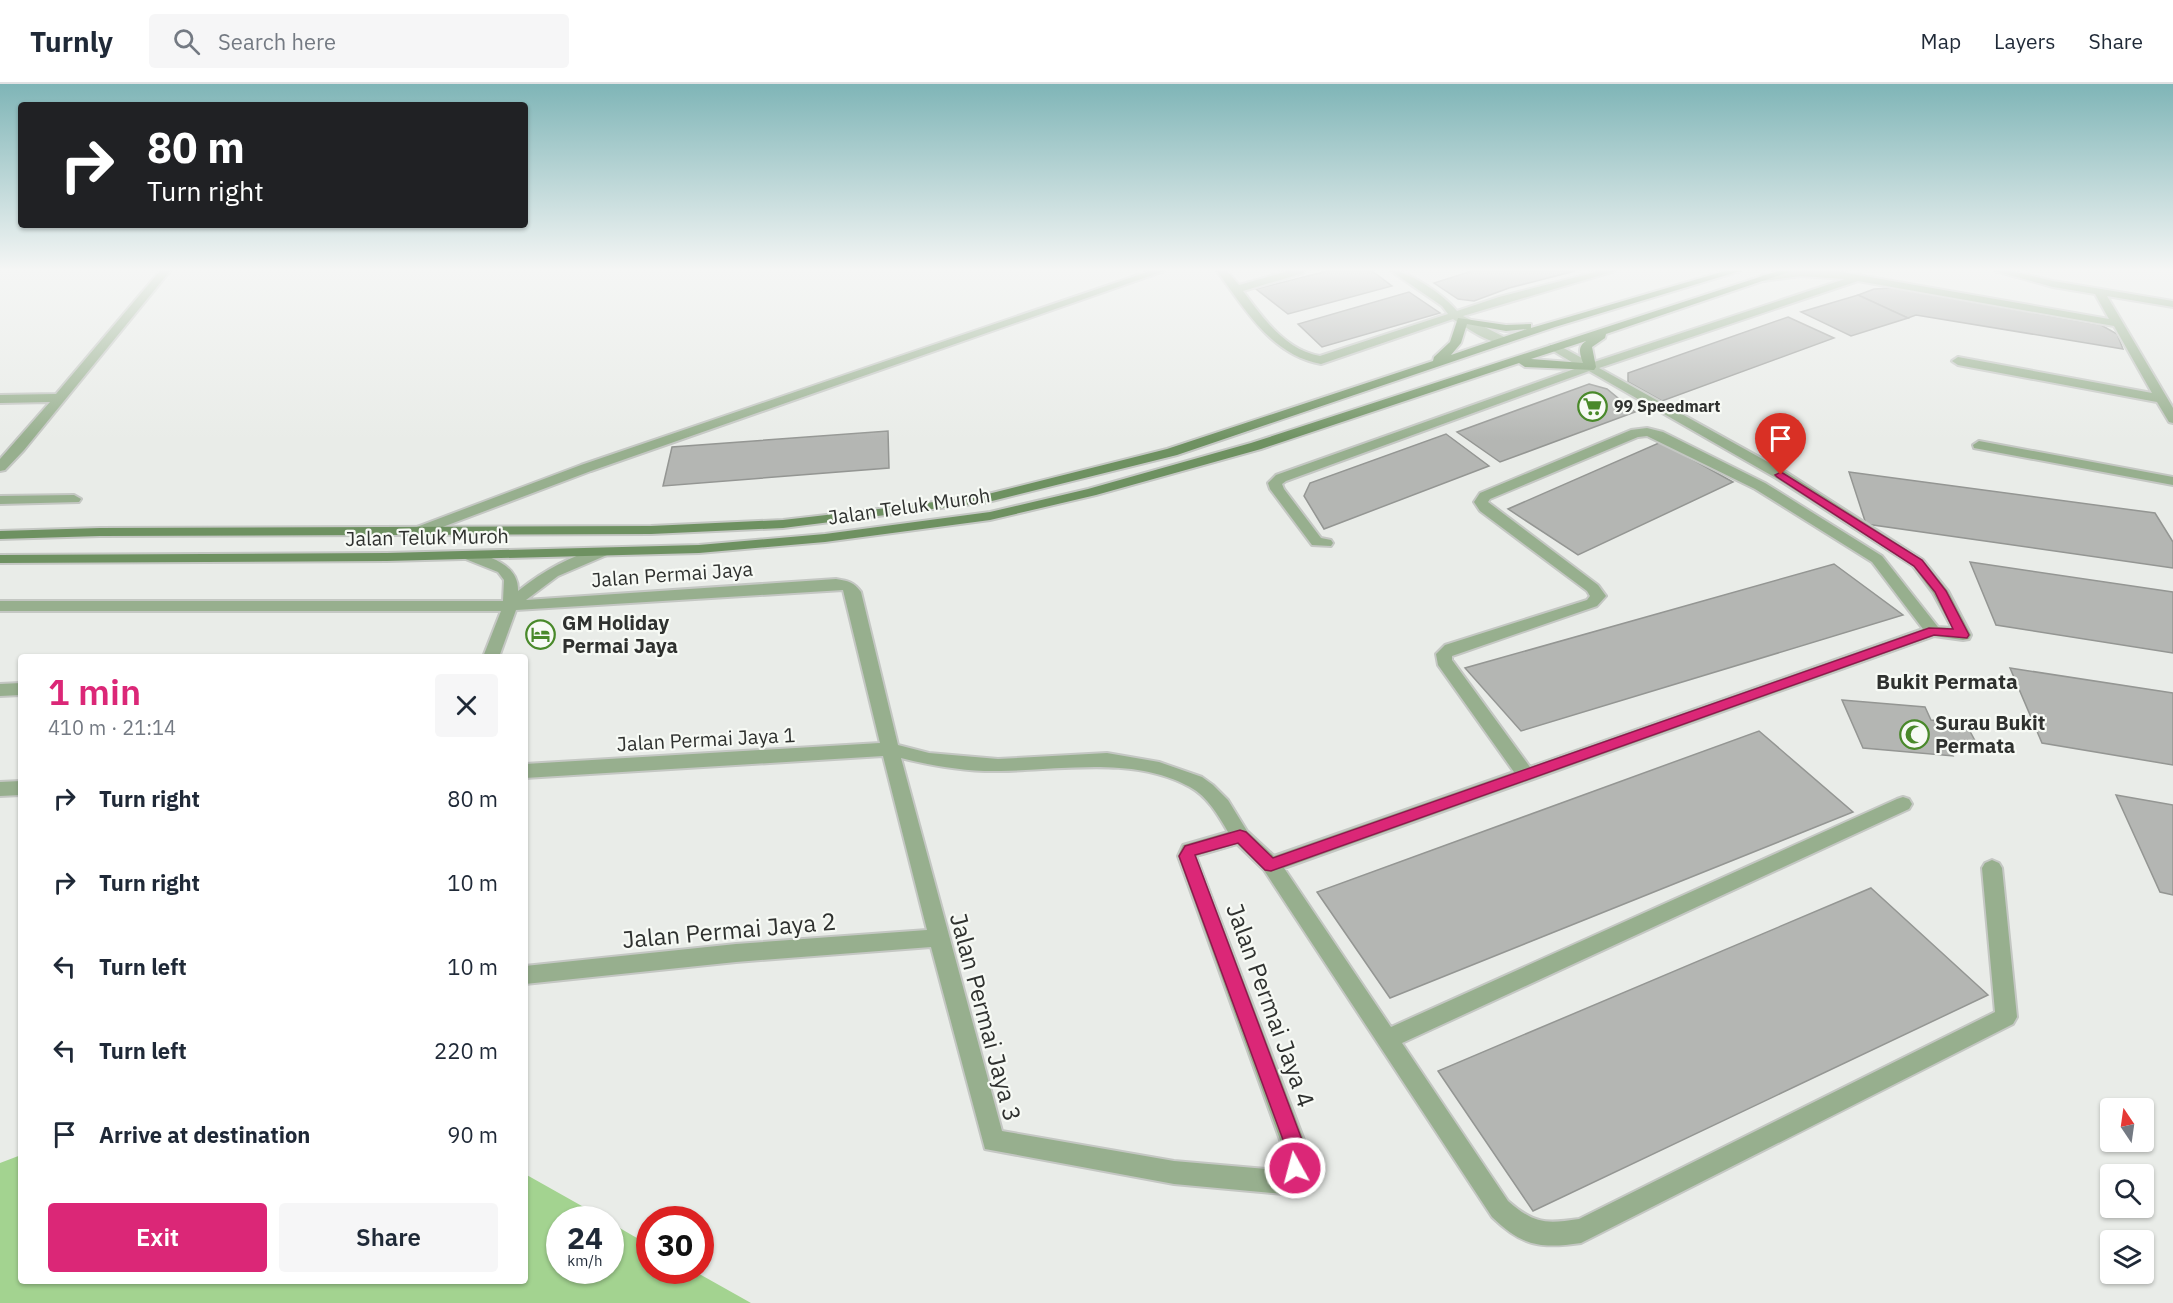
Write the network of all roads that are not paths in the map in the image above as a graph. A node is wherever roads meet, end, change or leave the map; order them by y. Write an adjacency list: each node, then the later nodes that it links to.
1 (118, 328): 20 (street)
2 (993, 328): 29 (street)
3 (1266, 328): 4 (street)
4 (1427, 328)
5 (1459, 328): 17 (main road)
6 (1474, 328): 13 (street)
7 (1542, 328): 13 (main road, Jalan Teluk Muroh)
8 (1550, 328): 14 (main road)
9 (1608, 328): 14 (main road, Jalan Teluk Muroh)
10 (1615, 328): 18 (main road)
11 (1707, 328): 18 (street)
12 (2122, 328): 22 (street)
13 (1504, 340): 14 (main road); 16 (main road); 17 (main road, Jalan Teluk Muroh)
14 (1554, 347): 16 (main road, Jalan Teluk Muroh); 18 (street)
15 (1958, 361): 22 (street)
16 (1509, 363): 19 (main road, Jalan Teluk Muroh)
17 (1428, 367): 29 (main road, Jalan Teluk Muroh)
18 (1590, 367): 19 (main road); 31 (street); 38 (street)
19 (1482, 372): 32 (main road, Jalan Teluk Muroh)
20 (60, 398): 21 (street); 25 (street)
21 (0, 399)
22 (2162, 399): 23 (street)
23 (2173, 419)
24 (1979, 445): 26 (street)
25 (0, 467)
26 (2173, 481)
27 (74, 499): 28 (street)
28 (0, 500)
29 (419, 531): 30 (main road, Jalan Teluk Muroh)
30 (0, 535)
31 (1326, 543)
32 (602, 552): 33 (main road, Jalan Teluk Muroh); 37 (street)
33 (468, 555): 34 (main road, Jalan Teluk Muroh); 37 (street)
34 (0, 559)
35 (836, 584): 37 (street, Jalan Permai Jaya); 42 (street, Jalan Permai Jaya 3)
36 (0, 606): 37 (street, Jalan Permai Jaya)
37 (510, 606): 39 (street)
38 (1934, 631): 44 (street); 44 (street)
39 (492, 654)
40 (18, 689): 41 (street)
41 (0, 690)
42 (890, 749): 43 (street, Jalan Permai Jaya 1); 48 (street, Jalan Permai Jaya 1); 51 (street, Jalan Permai Jaya 3)
43 (528, 771)
44 (1526, 775): 49 (street)
45 (18, 788): 46 (street)
46 (0, 789)
47 (1903, 804): 53 (street)
48 (1240, 836): 49 (street, Jalan Permai Jaya 1); 54 (street, Jalan Permai Jaya 4)
49 (1271, 865): 53 (street, Jalan Permai Jaya 1)
50 (1992, 868): 53 (street, Jalan Permai Jaya 1)
51 (938, 938): 52 (street, Jalan Permai Jaya 2); 54 (street, Jalan Permai Jaya 3)
52 (528, 975)
53 (1387, 1039)
54 (1152, 1170)

